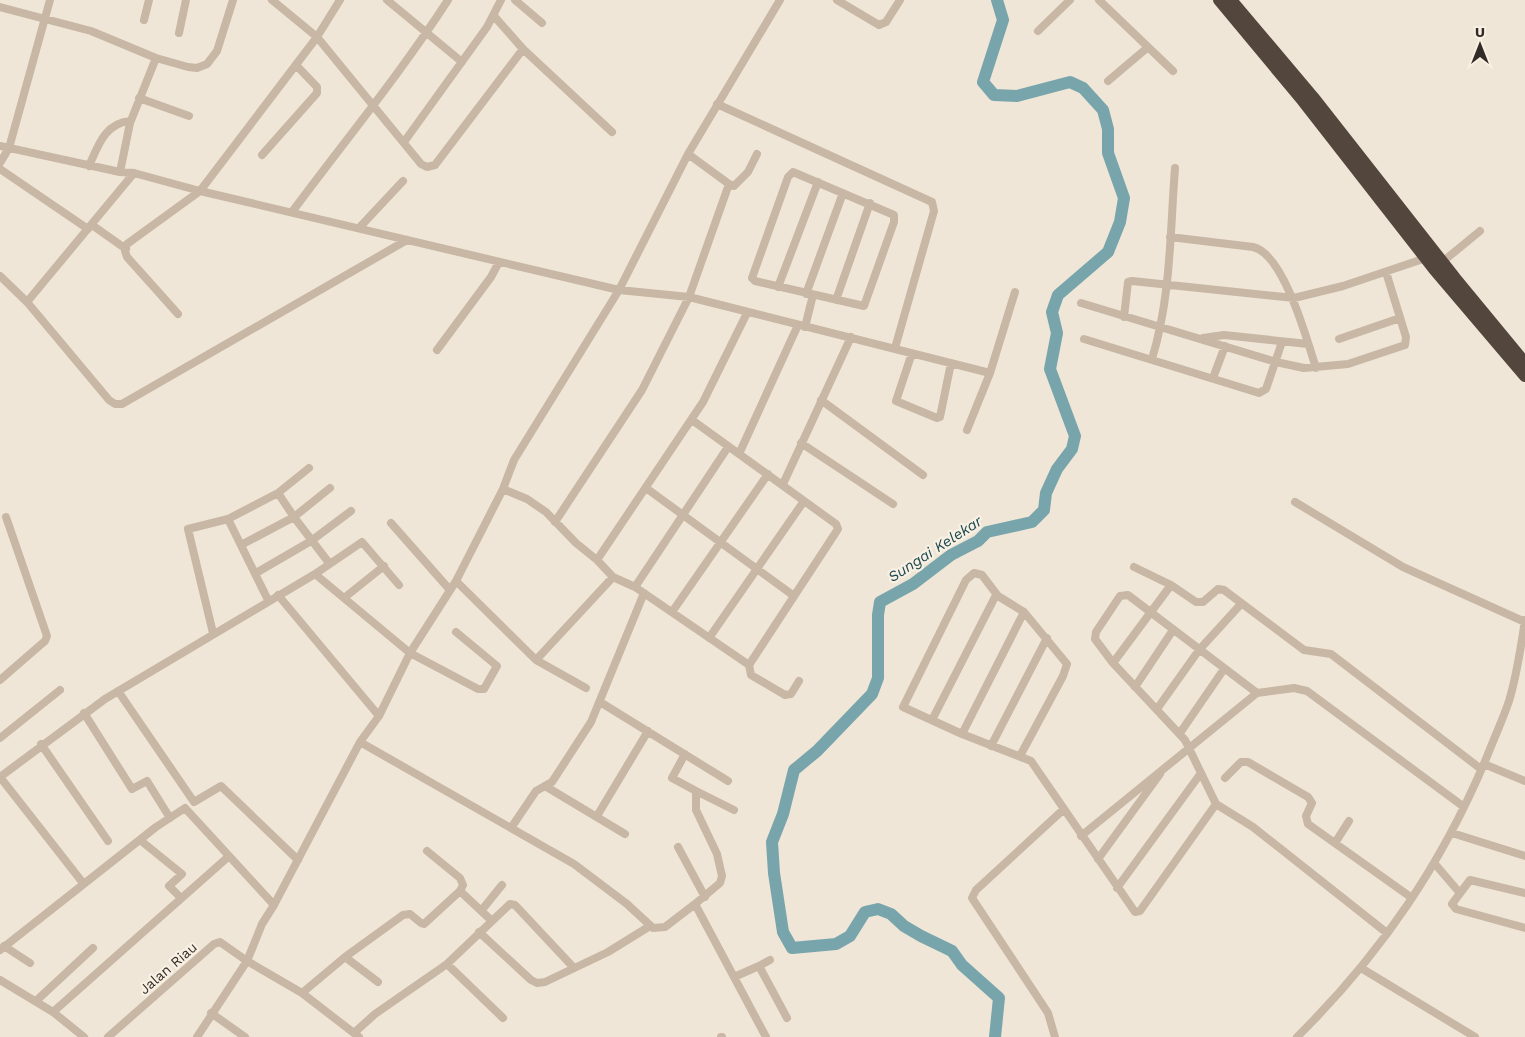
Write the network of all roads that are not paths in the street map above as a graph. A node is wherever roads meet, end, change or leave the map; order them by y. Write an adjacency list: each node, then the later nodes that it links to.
1 (50, 0): 20 (street)
2 (149, 0): 21 (street)
3 (186, 0): 24 (street)
4 (233, 0): 29 (street)
5 (272, 0): 26 (street)
6 (340, 0): 26 (street)
7 (388, 0): 25 (street)
8 (448, 0): 25 (street)
9 (501, 0): 19 (street)
10 (515, 0): 22 (street)
11 (780, 0): 35 (street)
12 (837, 0): 13 (street)
13 (900, 0)
14 (1070, 0): 23 (street)
15 (1100, 0): 27 (street)
16 (1219, 0): 46 (highway)
17 (1231, 0): 46 (highway)
18 (0, 7): 20 (street)
19 (494, 16): 28 (street); 30 (street)
20 (45, 18): 29 (street); 42 (street)
21 (144, 20)
22 (542, 23)
23 (1038, 31)
24 (179, 33)
25 (427, 33): 30 (street); 36 (street)
26 (318, 37): 31 (street); 36 (street)
27 (1148, 48): 32 (street); 33 (street)
28 (523, 49): 39 (street); 40 (street)
29 (156, 58): 34 (street)
30 (462, 62): 40 (street)
31 (296, 65): 45 (street); 56 (street)
32 (1173, 71)
33 (1108, 81)
34 (139, 98): 37 (street); 38 (street)
35 (717, 104): 43 (street); 93 (street)
36 (374, 107): 40 (street); 59 (street)
37 (189, 116)
38 (130, 121): 48 (street); 51 (street)
39 (612, 132)
40 (404, 142)
41 (0, 146): 42 (street)
42 (9, 148): 47 (street); 48 (street)
43 (688, 154): 55 (street); 72 (street)
44 (757, 154): 55 (street)
45 (262, 155)
46 (1354, 158): 66 (highway)
47 (0, 163)
48 (89, 166): 51 (street)
49 (0, 168): 60 (street)
50 (1175, 168): 63 (street)
51 (120, 172): 52 (street)
52 (134, 173): 56 (street); 60 (street)
53 (403, 181): 61 (street)
54 (818, 182): 57 (street); 71 (street); 71 (street)
55 (729, 184): 75 (street)
56 (200, 191): 59 (street); 65 (street)
57 (843, 193): 58 (street); 74 (street)
58 (870, 204): 77 (street); 77 (street)
59 (292, 212): 61 (street)
60 (90, 227): 65 (street); 78 (street)
61 (359, 228): 64 (street)
62 (1480, 231): 66 (street)
63 (1170, 237): 70 (street); 76 (street)
64 (407, 240): 67 (street); 78 (street)
65 (126, 248): 81 (street)
66 (1434, 261): 68 (street); 99 (highway); 102 (highway)
67 (499, 262): 72 (street); 94 (street)
68 (1386, 272): 76 (street); 83 (street)
69 (0, 276): 78 (street)
70 (1168, 284): 76 (street); 82 (street); 85 (street)
71 (778, 287): 74 (street)
72 (619, 290): 75 (street); 116 (street)
73 (1015, 292): 101 (street)
74 (810, 294): 77 (street); 84 (street)
75 (689, 297): 80 (street); 126 (street)
76 (1294, 298): 91 (street)
77 (836, 300)
78 (26, 302)
79 (1081, 303): 82 (street)
80 (747, 313): 84 (street); 105 (street)
81 (178, 314)
82 (1124, 317): 85 (street)
83 (1400, 318): 89 (street); 100 (street)
84 (801, 326): 86 (street); 109 (street)
85 (1162, 327): 87 (street); 96 (street)
86 (851, 337): 93 (street); 104 (street)
87 (1201, 338): 90 (street); 92 (street)
88 (1084, 339): 96 (street)
89 (1339, 339)
90 (1282, 342): 91 (street); 97 (street)
91 (1308, 344): 100 (street)
92 (1225, 346): 97 (street); 103 (street)
93 (895, 348): 95 (street)
94 (437, 350)
95 (912, 353): 98 (street); 98 (street)
96 (1152, 359): 103 (street)
97 (1276, 362): 100 (street); 103 (street)
98 (951, 363): 101 (street)
99 (1525, 363)
100 (1316, 368)
101 (990, 373): 106 (street)
102 (1525, 376)
103 (1213, 378)
104 (821, 400): 107 (street); 112 (street)
105 (692, 420): 108 (street); 115 (street)
106 (967, 430)
107 (802, 443): 113 (street); 120 (street)
108 (728, 447): 109 (street); 122 (street)
109 (739, 454): 111 (street)
110 (309, 468): 117 (street)
111 (768, 474): 113 (street); 129 (street)
112 (923, 475)
113 (782, 484): 118 (street)
114 (330, 488): 124 (street)
115 (646, 488): 122 (street); 131 (street)
116 (503, 490): 126 (street); 139 (street)
117 (278, 492): 124 (street); 125 (street)
118 (804, 501): 135 (street); 146 (street)
119 (1295, 502): 154 (street)
120 (893, 504)
121 (351, 511): 128 (street)
122 (681, 516): 129 (street); 142 (street)
123 (6, 517): 166 (street)
124 (294, 517): 128 (street); 130 (street)
125 (228, 519): 130 (street); 157 (street)
126 (555, 522): 131 (street)
127 (391, 523): 143 (street)
128 (312, 541): 132 (street); 136 (street)
129 (720, 543): 135 (street); 151 (street)
130 (241, 545): 136 (street)
131 (597, 560): 138 (street)
132 (329, 563): 133 (street); 137 (street)
133 (384, 566): 140 (street); 148 (street)
134 (1134, 567): 141 (street)
135 (757, 570): 146 (street); 158 (street)
136 (256, 573): 149 (street)
137 (315, 574): 145 (street); 148 (street)
138 (613, 577): 142 (street); 162 (street)
139 (456, 581): 143 (street); 162 (street)
140 (399, 585)
141 (1171, 585): 150 (street); 153 (street)
142 (635, 587): 144 (street)
143 (450, 590): 161 (street)
144 (644, 593): 151 (street); 173 (street)
145 (278, 594): 149 (street); 176 (street)
146 (794, 596): 164 (street)
147 (998, 596): 152 (street); 177 (street); 177 (street)
148 (344, 598): 161 (street)
149 (268, 600): 157 (street)
150 (1241, 604): 160 (street); 189 (street)
151 (672, 612): 158 (street)
152 (1024, 612): 159 (street); 180 (street)
153 (1150, 612): 155 (street); 163 (street); 163 (street)
154 (1525, 621): 189 (street)
155 (1173, 630): 160 (street); 168 (street)
156 (456, 632): 161 (street)
157 (213, 633): 171 (street)
158 (709, 638): 164 (street)
159 (1047, 638): 184 (street); 187 (street)
160 (1199, 650): 165 (street); 174 (street)
161 (410, 652): 176 (street)
162 (536, 660): 169 (street)
163 (1113, 662): 168 (street)
164 (749, 665): 167 (street)
165 (1224, 668): 172 (street); 179 (street)
166 (0, 680)
167 (798, 681)
168 (1135, 687): 174 (street)
169 (586, 688)
170 (60, 690): 181 (street)
171 (118, 691): 175 (street); 196 (street)
172 (1257, 693): 185 (street); 198 (street)
173 (600, 702): 178 (street); 194 (street)
174 (1157, 709): 179 (street)
175 (84, 713): 183 (street); 203 (street)
176 (379, 716): 182 (street)
177 (932, 720): 180 (street)
178 (648, 731): 186 (street); 202 (street)
179 (1180, 733): 185 (street)
180 (962, 734): 184 (street)
181 (0, 738)
182 (360, 742): 205 (street); 217 (street)
183 (41, 744): 210 (street); 219 (street)
184 (991, 746): 187 (street)
185 (1190, 747): 188 (street); 190 (street)
186 (685, 754): 192 (street); 195 (street)
187 (1020, 756): 200 (street)
188 (1166, 765): 208 (street); 216 (street)
189 (1483, 766): 193 (street); 198 (street)
190 (1201, 773): 197 (street); 221 (street)
191 (1225, 778): 211 (street)
192 (728, 780)
193 (1525, 781)
194 (545, 786): 202 (street); 205 (street)
195 (696, 790): 201 (street); 225 (street)
196 (194, 802): 199 (street); 217 (street)
197 (1216, 804): 221 (street); 235 (street)
198 (1464, 807): 206 (street)
199 (185, 808): 203 (street); 215 (street)
200 (1064, 809): 208 (street); 263 (street)
201 (734, 810)
202 (597, 816): 207 (street)
203 (170, 818): 209 (street)
204 (1348, 821): 211 (street)
205 (511, 828): 232 (street)
206 (1452, 833): 214 (street); 218 (street)
207 (625, 834)
208 (1081, 836): 216 (street)
209 (140, 840): 219 (street); 226 (street)
210 (108, 841)
211 (1335, 843): 227 (street)
212 (678, 847): 225 (street)
213 (427, 851): 222 (street)
214 (1525, 856)
215 (228, 857): 226 (street); 229 (street)
216 (1098, 859): 221 (street)
217 (298, 860): 229 (street)
218 (1435, 864): 223 (street); 227 (street)
219 (83, 883): 236 (street)
220 (502, 885): 230 (street)
221 (1118, 888)
222 (460, 891): 230 (street); 238 (street)
223 (1459, 892): 224 (street); 233 (street)
224 (1525, 893)
225 (705, 897): 228 (street)
226 (180, 898): 251 (street)
227 (1412, 898): 235 (street)
228 (695, 904): 232 (street); 246 (street)
229 (274, 905): 240 (street)
230 (481, 911): 231 (street)
231 (492, 921): 234 (street); 244 (street)
232 (650, 926): 244 (street)
233 (1525, 928)
234 (480, 932): 242 (street); 244 (street)
235 (1387, 933): 245 (street)
236 (2, 948): 241 (street)
237 (93, 948): 250 (street)
238 (345, 957): 248 (street); 249 (street)
239 (770, 960): 243 (street)
240 (247, 961): 249 (street); 252 (street); 259 (street, Jalan Riau)
241 (30, 963)
242 (447, 964): 253 (street); 256 (street)
243 (758, 966): 246 (street); 254 (street)
244 (574, 968)
245 (1362, 968): 264 (street); 265 (street)
246 (734, 977): 262 (street)
247 (0, 980): 250 (street)
248 (378, 982)
249 (302, 993): 256 (street)
250 (36, 1001): 251 (street)
251 (53, 1012): 255 (street)
252 (211, 1013): 260 (street); 261 (street)
253 (503, 1018)
254 (787, 1018)
255 (76, 1030): 257 (street); 258 (street)
256 (357, 1035)
257 (69, 1037)
258 (84, 1037)
259 (108, 1037)
260 (197, 1037)
261 (245, 1037)
262 (766, 1037)
263 (1055, 1037)
264 (1297, 1037)
265 (1475, 1037)

